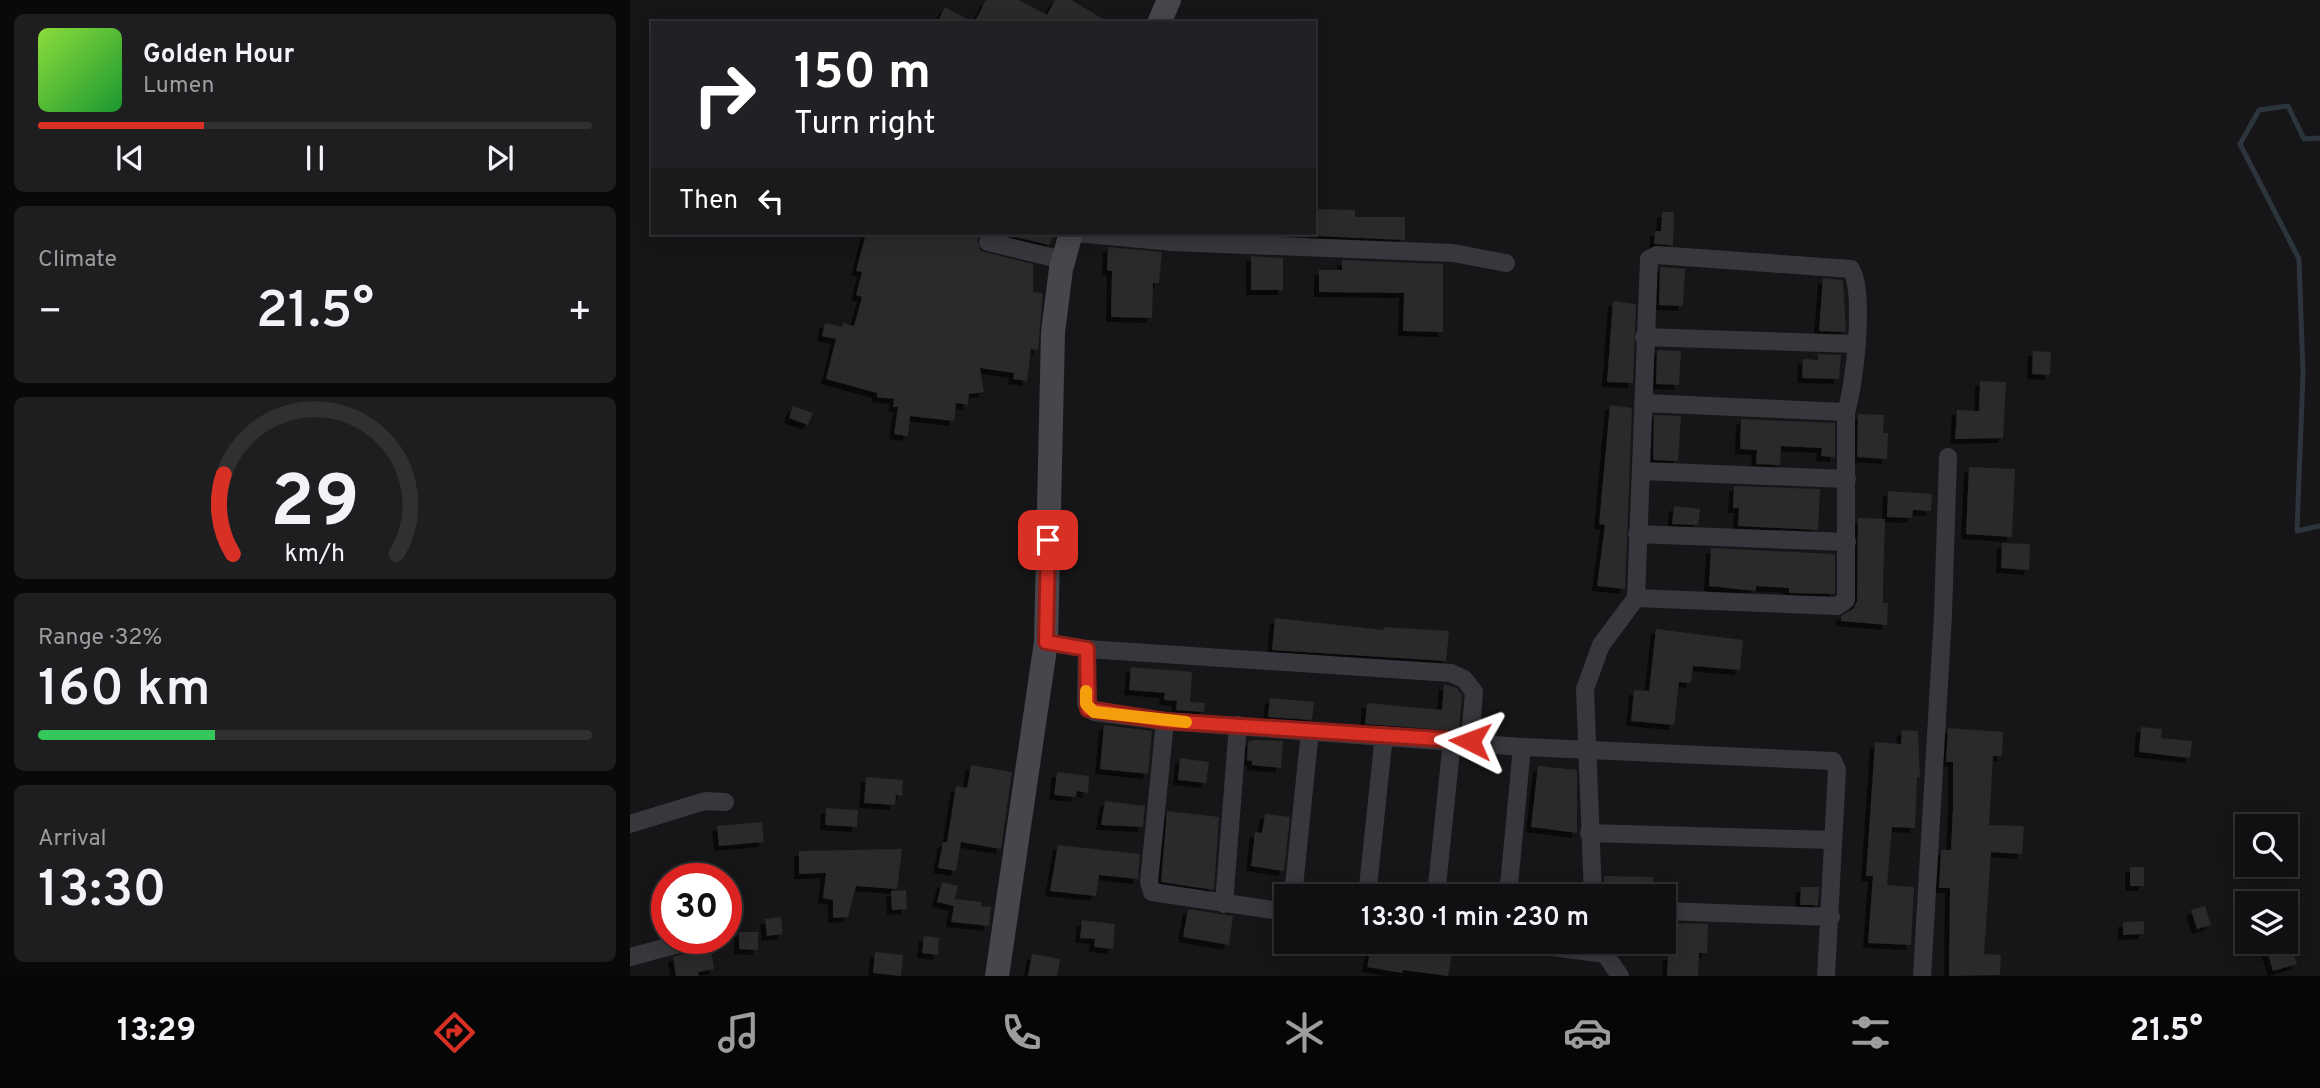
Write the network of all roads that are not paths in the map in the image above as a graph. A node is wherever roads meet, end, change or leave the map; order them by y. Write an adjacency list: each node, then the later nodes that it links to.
1 (1169, 0): 2 (street)
2 (1160, 21)
3 (1070, 235): 6 (street)
4 (1098, 235): 7 (street)
5 (988, 242): 6 (street)
6 (1063, 260): 18 (street)
7 (1506, 263)
8 (1644, 337): 9 (street); 9 (street); 10 (street)
9 (1857, 344): 11 (street)
10 (1643, 404): 11 (street); 13 (street)
11 (1846, 412): 14 (street)
12 (1948, 457): 46 (street)
13 (1641, 471): 14 (street); 15 (street)
14 (1847, 479): 16 (street)
15 (1637, 534): 16 (street); 17 (street)
16 (1847, 542): 17 (street)
17 (1636, 598): 26 (street)
18 (1046, 642): 19 (street); 43 (street)
19 (1087, 649): 20 (street); 24 (street)
20 (1165, 721): 21 (street); 36 (street)
21 (1238, 725): 22 (street); 36 (street)
22 (1310, 732): 23 (street); 31 (street)
23 (1384, 735): 24 (street); 32 (street)
24 (1461, 741): 25 (street); 33 (street)
25 (1522, 747): 26 (street); 34 (street)
26 (1588, 750): 29 (street); 30 (street)
27 (725, 802): 28 (street)
28 (630, 824)
29 (1589, 833): 30 (street); 35 (street)
30 (1833, 840): 39 (street)
31 (1294, 884)
32 (1368, 884)
33 (1438, 884)
34 (1509, 884)
35 (1592, 884)
36 (1224, 904): 37 (street)
37 (1274, 910)
38 (1676, 911): 39 (street)
39 (1831, 917): 45 (street)
40 (651, 951): 42 (street)
41 (1607, 954): 44 (street)
42 (630, 957)
43 (997, 976)
44 (1620, 976)
45 (1826, 976)
46 (1922, 976)

